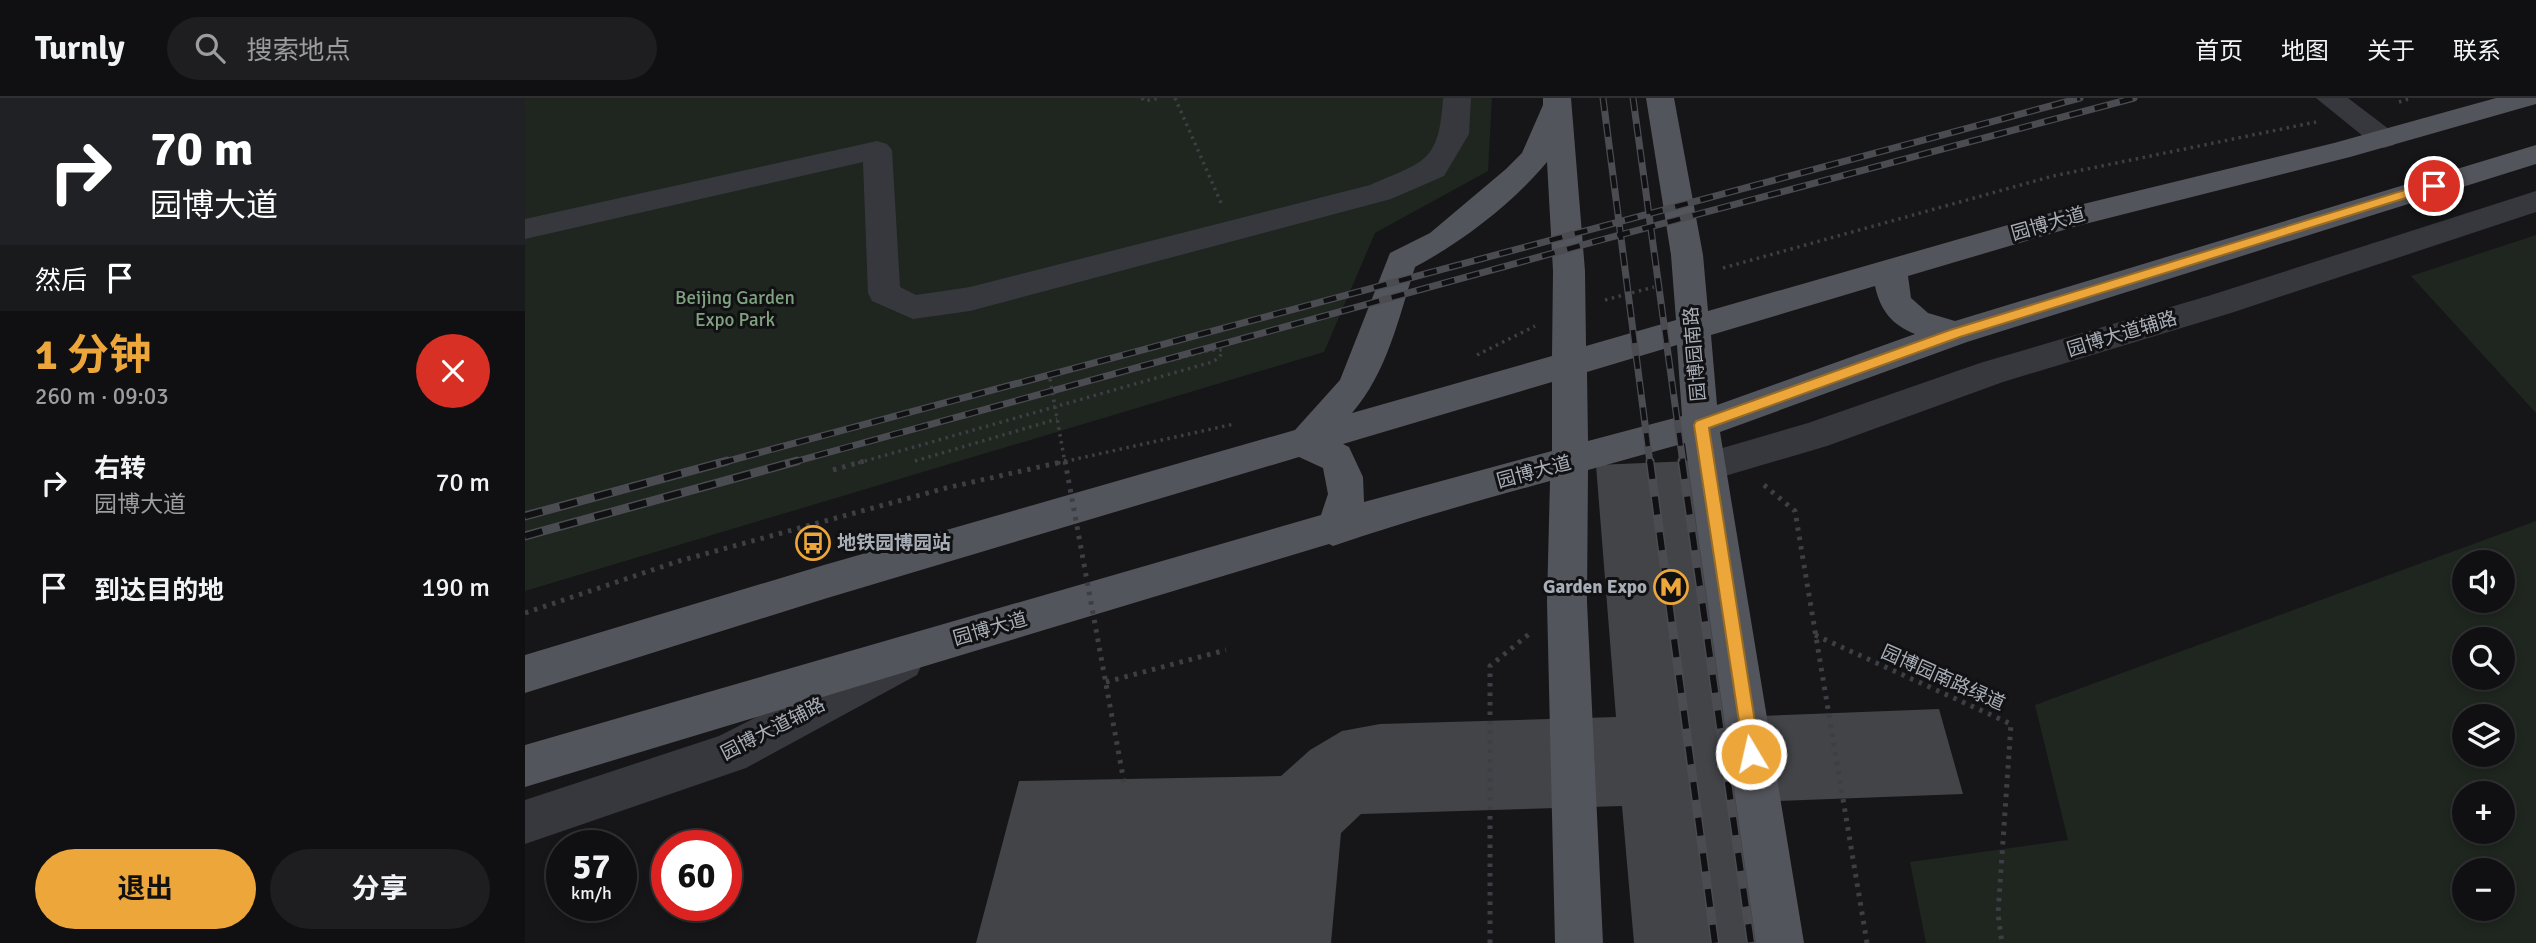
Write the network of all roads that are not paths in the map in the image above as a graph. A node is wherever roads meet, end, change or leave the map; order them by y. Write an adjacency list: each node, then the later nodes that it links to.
1 (1457, 98): 9 (street)
2 (1660, 98): 11 (main road, 园博园南路)
3 (2527, 98): 6 (main road, 园博大道)
4 (1557, 99): 13 (main road); 15 (main road)
5 (2342, 106): 6 (street)
6 (2385, 139): 10 (main road, 园博大道)
7 (2536, 154): 12 (main road, 园博大道)
8 (2536, 201): 17 (street, 园博大道辅路)
9 (525, 229)
10 (1892, 270): 11 (main road, 园博大道); 12 (main road)
11 (1693, 327): 13 (main road, 园博大道); 14 (main road, 园博园南路)
12 (1955, 333): 14 (main road, 园博大道)
13 (1570, 364): 15 (main road, 园博大道); 16 (main road)
14 (1702, 425): 16 (main road, 园博大道); 17 (main road, 园博园南路)
15 (1304, 444): 18 (main road); 20 (main road, 园博大道)
16 (1570, 462): 18 (main road, 园博大道); 23 (main road)
17 (1708, 467): 24 (main road, 园博园南路)
18 (1333, 530): 19 (main road, 园博大道)
19 (934, 645): 21 (main road, 园博大道); 22 (street, 园博大道辅路)
20 (525, 674)
21 (525, 766)
22 (525, 822)
23 (1579, 943)
24 (1780, 943)

